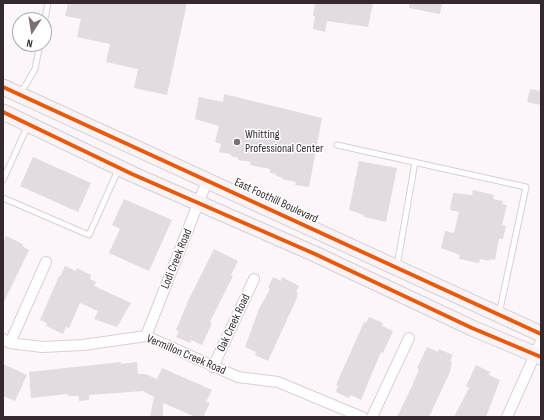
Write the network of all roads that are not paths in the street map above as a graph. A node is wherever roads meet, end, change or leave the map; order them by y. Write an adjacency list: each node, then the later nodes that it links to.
1 (38, 52): 3 (lane)
2 (3, 87): 3 (main road, East Foothill Boulevard)
3 (20, 94): 10 (main road, East Foothill Boulevard)
4 (3, 112): 5 (main road)
5 (28, 124): 8 (main road); 9 (lane)
6 (337, 145): 7 (lane)
7 (415, 162): 14 (lane); 16 (lane)
8 (120, 168): 11 (lane); 12 (main road)
9 (3, 180)
10 (207, 181): 12 (street, Lodi Creek Road); 14 (main road, East Foothill Boulevard)
11 (3, 198)
12 (199, 204): 18 (street, Lodi Creek Road); 21 (main road)
13 (46, 262): 20 (street)
14 (396, 268): 16 (main road, East Foothill Boulevard)
15 (254, 279): 22 (street, Oak Creek Road)
16 (499, 315): 17 (main road, East Foothill Boulevard)
17 (541, 334)
18 (146, 336): 20 (street, Vermillon Creek Road); 22 (street, Vermillon Creek Road)
19 (409, 338): 24 (street)
20 (6, 341)
21 (539, 351): 25 (street)
22 (213, 367): 23 (street, Vermillon Creek Road)
23 (362, 417)
24 (372, 417)
25 (507, 417)

